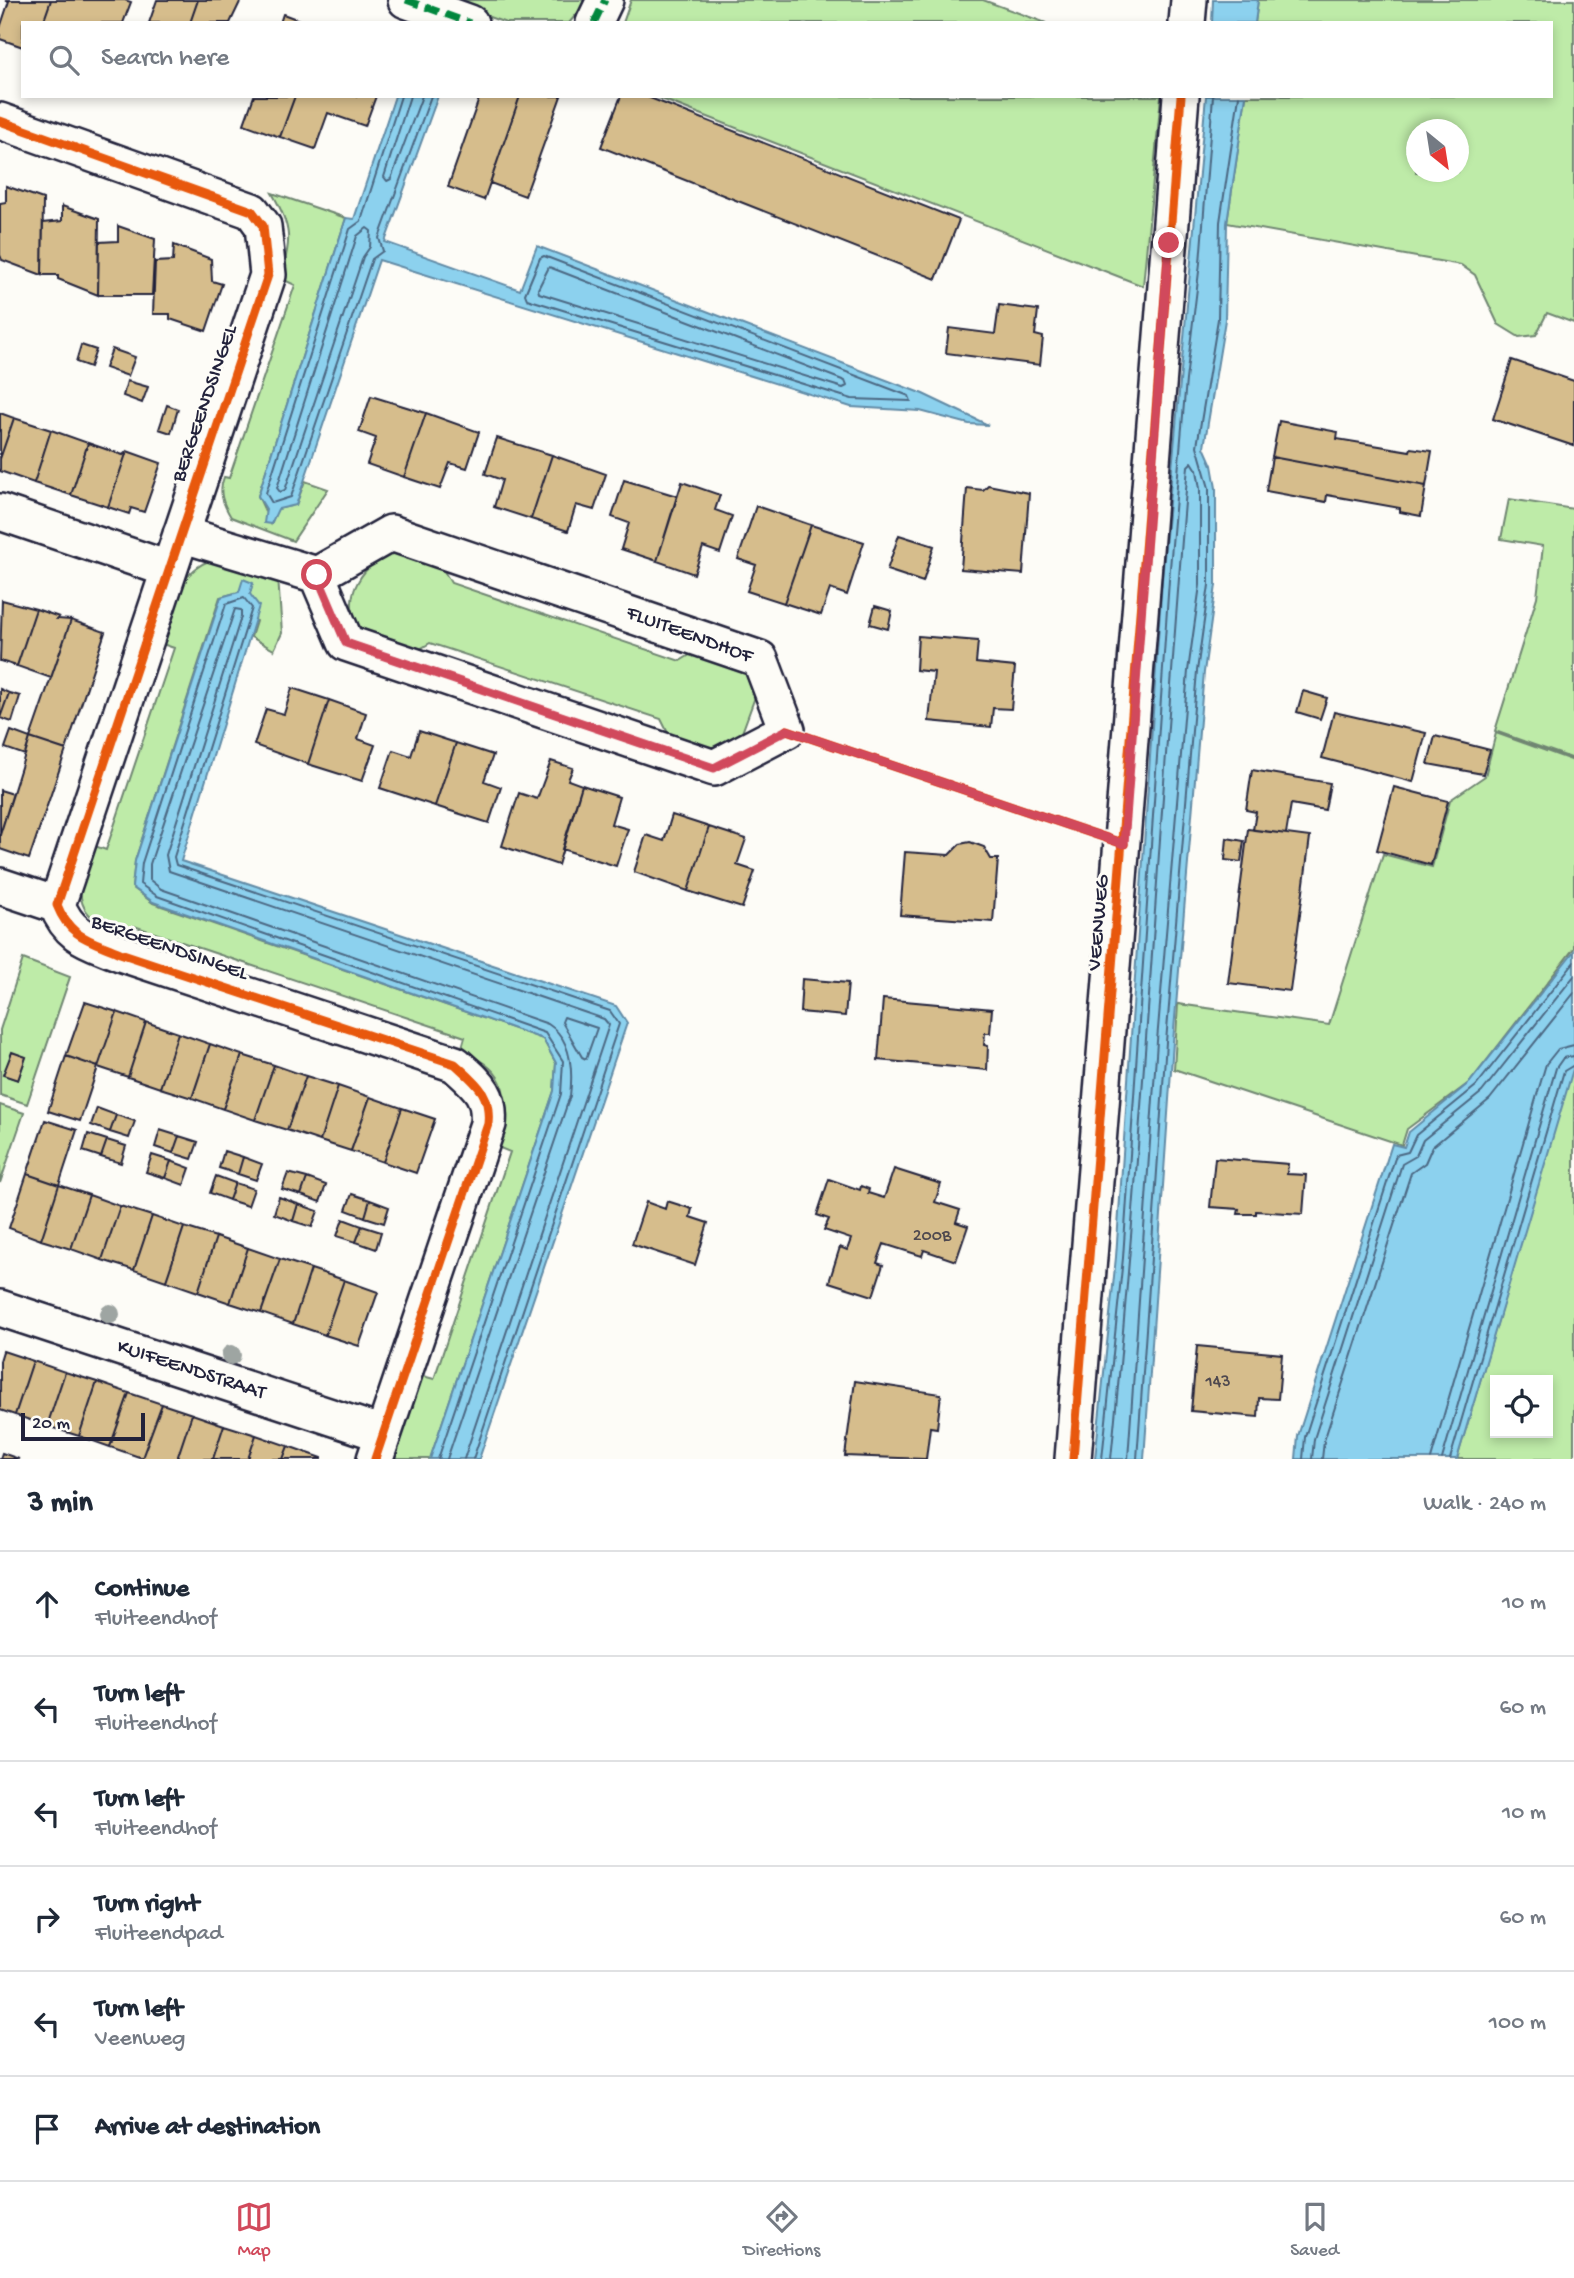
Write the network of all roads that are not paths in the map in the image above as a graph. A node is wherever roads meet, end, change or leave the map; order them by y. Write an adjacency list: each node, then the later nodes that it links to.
1 (406, 0): 4 (street)
2 (605, 0): 5 (street)
3 (1189, 0): 6 (street)
4 (464, 21)
5 (595, 21)
6 (1187, 21)
7 (1181, 98): 17 (street, VEENWEG)
8 (0, 121): 10 (street, BERGEENDSINGEL)
9 (0, 512): 11 (street)
10 (181, 534): 11 (street, BERGEENDSINGEL); 12 (street)
11 (168, 569): 14 (street, BERGEENDSINGEL)
12 (317, 575): 12 (street, FLUITEENDHOF)
13 (0, 886): 14 (street)
14 (57, 905): 16 (street, BERGEENDSINGEL)
15 (0, 1308): 16 (street, KUIFEENDSTRAAT)
16 (379, 1447)
17 (1073, 1459)

